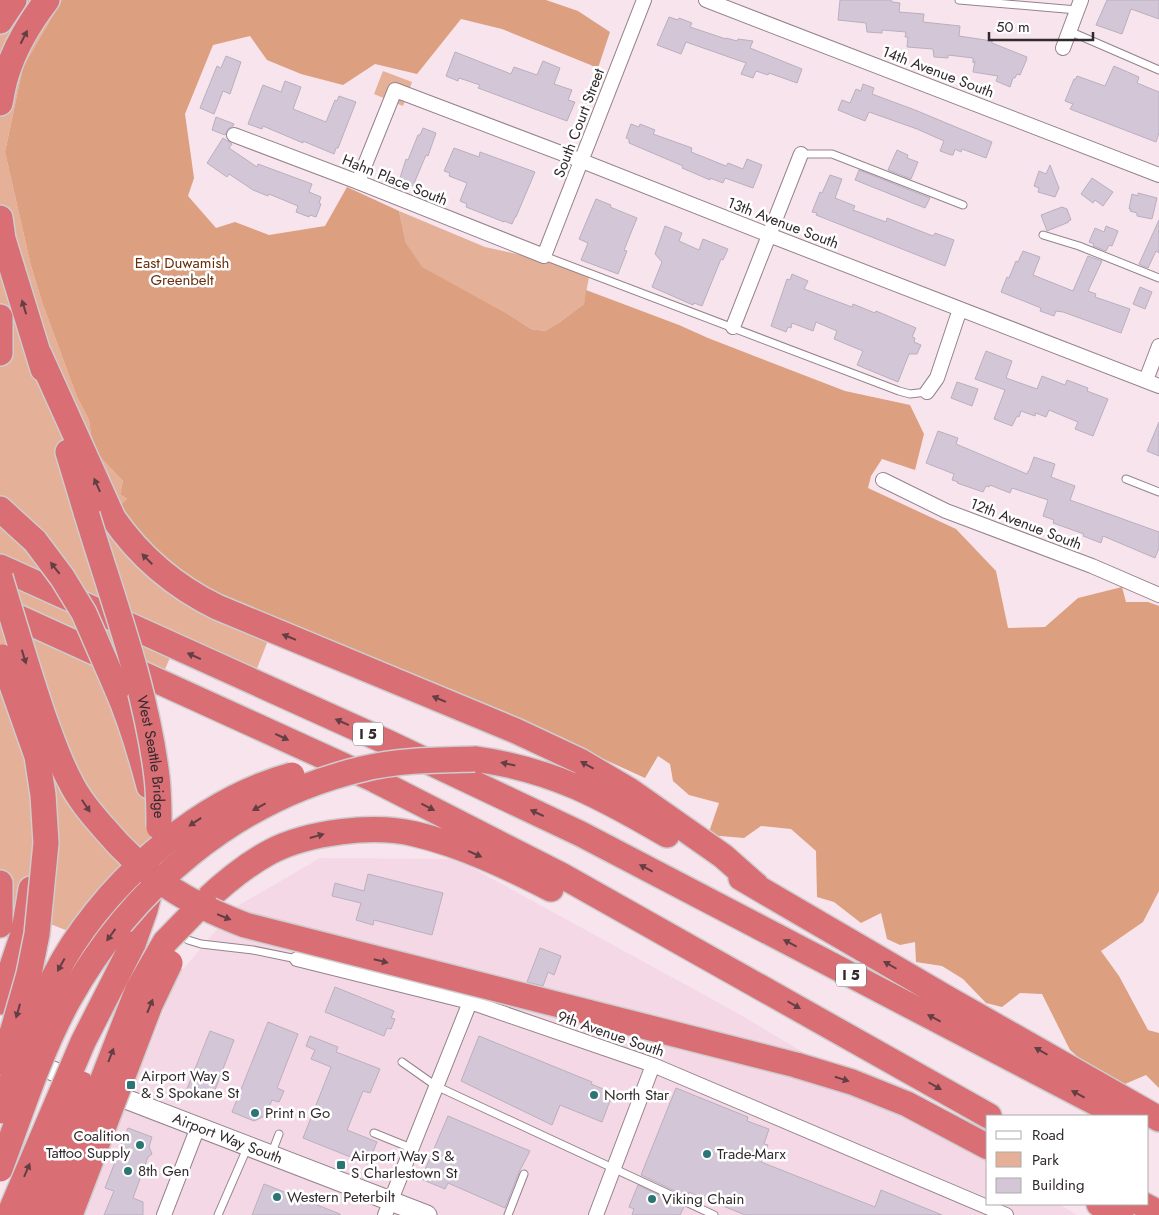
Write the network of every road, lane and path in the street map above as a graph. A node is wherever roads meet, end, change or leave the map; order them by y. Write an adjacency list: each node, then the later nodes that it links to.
1 (14, 0): 7 (highway)
2 (47, 0): 11 (highway, one-way to 2)
3 (644, 0): 15 (street, South Court Street)
4 (706, 0): 16 (street, 14th Avenue South)
5 (959, 0): 6 (lane)
6 (1079, 5): 8 (street)
7 (0, 21)
8 (1069, 31): 9 (street); 10 (lane)
9 (1062, 48)
10 (1159, 70)
11 (3, 85): 12 (highway)
12 (0, 103)
13 (234, 135): 17 (street, Hahn Place South)
14 (801, 154): 18 (lane); 20 (street)
15 (582, 161): 17 (street, 13th Avenue South); 20 (street, 13th Avenue South); 22 (street, South Court Street)
16 (1159, 175)
17 (358, 182): 22 (street, Hahn Place South)
18 (963, 205)
19 (0, 218): 29 (highway, one-way to 19)
20 (769, 235): 24 (street, 13th Avenue South); 26 (street)
21 (1043, 235): 23 (lane)
22 (544, 256): 26 (lane)
23 (1159, 278)
24 (960, 309): 30 (street, 13th Avenue South); 32 (street)
25 (0, 317): 28 (highway)
26 (733, 327): 32 (lane)
27 (1159, 346): 30 (street)
28 (0, 353)
29 (38, 354): 43 (highway, one-way to 29); 44 (highway, West Seattle Bridge, bridge)
30 (1146, 380): 31 (street, 13th Avenue South)
31 (1159, 386)
32 (927, 392)
33 (1126, 479): 35 (lane)
34 (883, 480): 39 (street, 12th Avenue South)
35 (1159, 492)
36 (0, 508): 44 (highway, one-way to 36, bridge)
37 (0, 567): 62 (highway, I 5, one-way to 37, bridge)
38 (0, 576): 68 (highway, one-way to 68, bridge)
39 (1159, 595)
40 (0, 609): 46 (highway, I 5, one-way to 46)
41 (1, 653): 52 (highway, bridge); 56 (highway, one-way to 56, bridge)
42 (475, 759): 43 (highway, one-way to 42); 60 (highway, one-way to 60, bridge); 72 (highway, one-way to 72, bridge)
43 (623, 799): 63 (highway, one-way to 43)
44 (160, 827): 50 (highway, West Seattle Bridge, bridge)
45 (0, 883): 48 (highway)
46 (557, 883): 47 (highway, one-way to 46); 61 (highway, one-way to 61)
47 (204, 902): 81 (highway, one-way to 47, bridge); 82 (highway, one-way to 47, bridge)
48 (0, 925)
49 (188, 940): 51 (lane, 9th Avenue South)
50 (133, 944): 79 (highway, one-way to 50, bridge); 80 (highway, West Seattle Bridge, bridge)
51 (297, 959): 53 (street, 9th Avenue South)
52 (0, 1002)
53 (470, 1002): 57 (street, 9th Avenue South); 59 (street)
54 (0, 1051): 58 (main road, Airport Way South)
55 (402, 1062): 59 (lane)
56 (0, 1064)
57 (653, 1066): 71 (street); 89 (street, 9th Avenue South)
58 (45, 1068): 64 (main road, Airport Way South); 74 (main road)
59 (436, 1086): 69 (street); 71 (lane)
60 (0, 1111)
61 (987, 1115)
62 (1119, 1115)
63 (1159, 1119)
64 (198, 1126): 67 (main road, Airport Way South); 83 (street)
65 (374, 1133): 69 (lane)
66 (279, 1134): 70 (lane)
67 (248, 1146): 70 (main road, Airport Way South); 84 (lane)
68 (986, 1146)
69 (411, 1148): 77 (street)
70 (271, 1155): 77 (main road, Airport Way South)
71 (614, 1168): 87 (street); 88 (lane)
72 (0, 1170)
73 (524, 1174): 86 (lane)
74 (0, 1184)
75 (1101, 1205): 90 (highway)
76 (1144, 1205): 78 (highway)
77 (388, 1208): 85 (main road, Airport Way South)
78 (1159, 1213)
79 (9, 1215)
80 (32, 1215)
81 (50, 1215)
82 (70, 1215)
83 (164, 1215)
84 (218, 1215)
85 (427, 1215)
86 (508, 1215)
87 (596, 1215)
88 (714, 1215)
89 (1006, 1215)
90 (1121, 1215)

